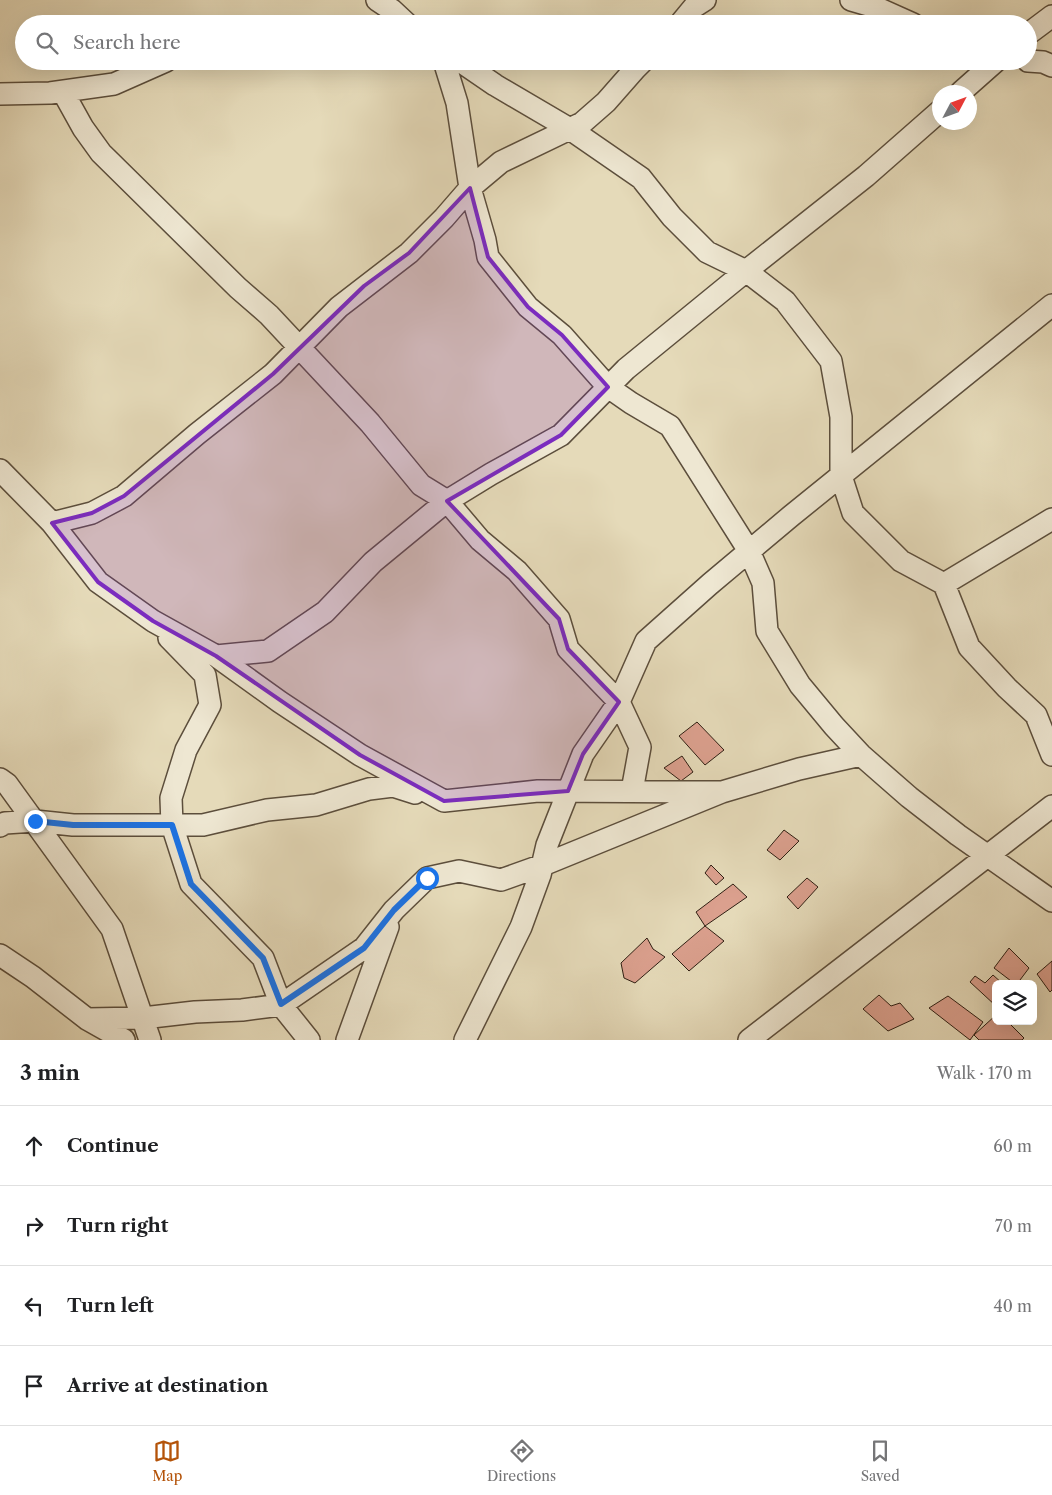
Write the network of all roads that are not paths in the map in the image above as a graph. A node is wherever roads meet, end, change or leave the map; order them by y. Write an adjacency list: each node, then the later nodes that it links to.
1 (378, 0): 4 (street)
2 (705, 0): 5 (street)
3 (851, 0): 6 (street)
4 (397, 15)
5 (687, 15)
6 (893, 15)
7 (1052, 16): 8 (street)
8 (1037, 27)
9 (1037, 62): 10 (street)
10 (1052, 66)
11 (146, 70): 17 (street)
12 (447, 70): 21 (street)
13 (473, 70): 20 (street)
14 (634, 70): 20 (street)
15 (986, 70): 16 (street)
16 (969, 85)
17 (63, 92): 18 (street); 24 (street)
18 (0, 94)
19 (932, 119): 22 (street)
20 (570, 129): 21 (street); 22 (street)
21 (470, 188): 24 (street); 25 (street)
22 (746, 271): 25 (street); 27 (street)
23 (1052, 305): 27 (street)
24 (299, 348): 28 (street); 30 (street)
25 (608, 387): 28 (street); 31 (street)
26 (1, 474): 30 (street)
27 (841, 476): 31 (street); 32 (street)
28 (447, 501): 34 (street); 35 (street)
29 (1052, 519): 32 (street)
30 (52, 523): 33 (street)
31 (749, 551): 35 (street); 36 (street)
32 (944, 584): 37 (street)
33 (153, 622): 34 (street); 45 (street)
34 (216, 656): 42 (street)
35 (619, 702): 39 (street); 40 (street)
36 (862, 755): 41 (street); 47 (street)
37 (1052, 755)
38 (0, 779): 44 (street)
39 (568, 791): 40 (street); 42 (street); 48 (street)
40 (632, 791): 41 (street)
41 (722, 792): 48 (street)
42 (444, 801): 45 (street)
43 (1052, 806): 47 (street)
44 (35, 821): 45 (street); 46 (street); 53 (street)
45 (172, 825): 52 (street)
46 (0, 826)
47 (988, 855): 49 (street); 60 (street)
48 (543, 865): 50 (street); 59 (street)
49 (1052, 901)
50 (394, 910): 52 (street); 58 (street)
51 (0, 955): 54 (street)
52 (281, 1004): 53 (street); 57 (street)
53 (143, 1018): 54 (street); 56 (street)
54 (87, 1019): 55 (street)
55 (124, 1040)
56 (150, 1040)
57 (309, 1040)
58 (347, 1040)
59 (465, 1040)
60 (749, 1040)

